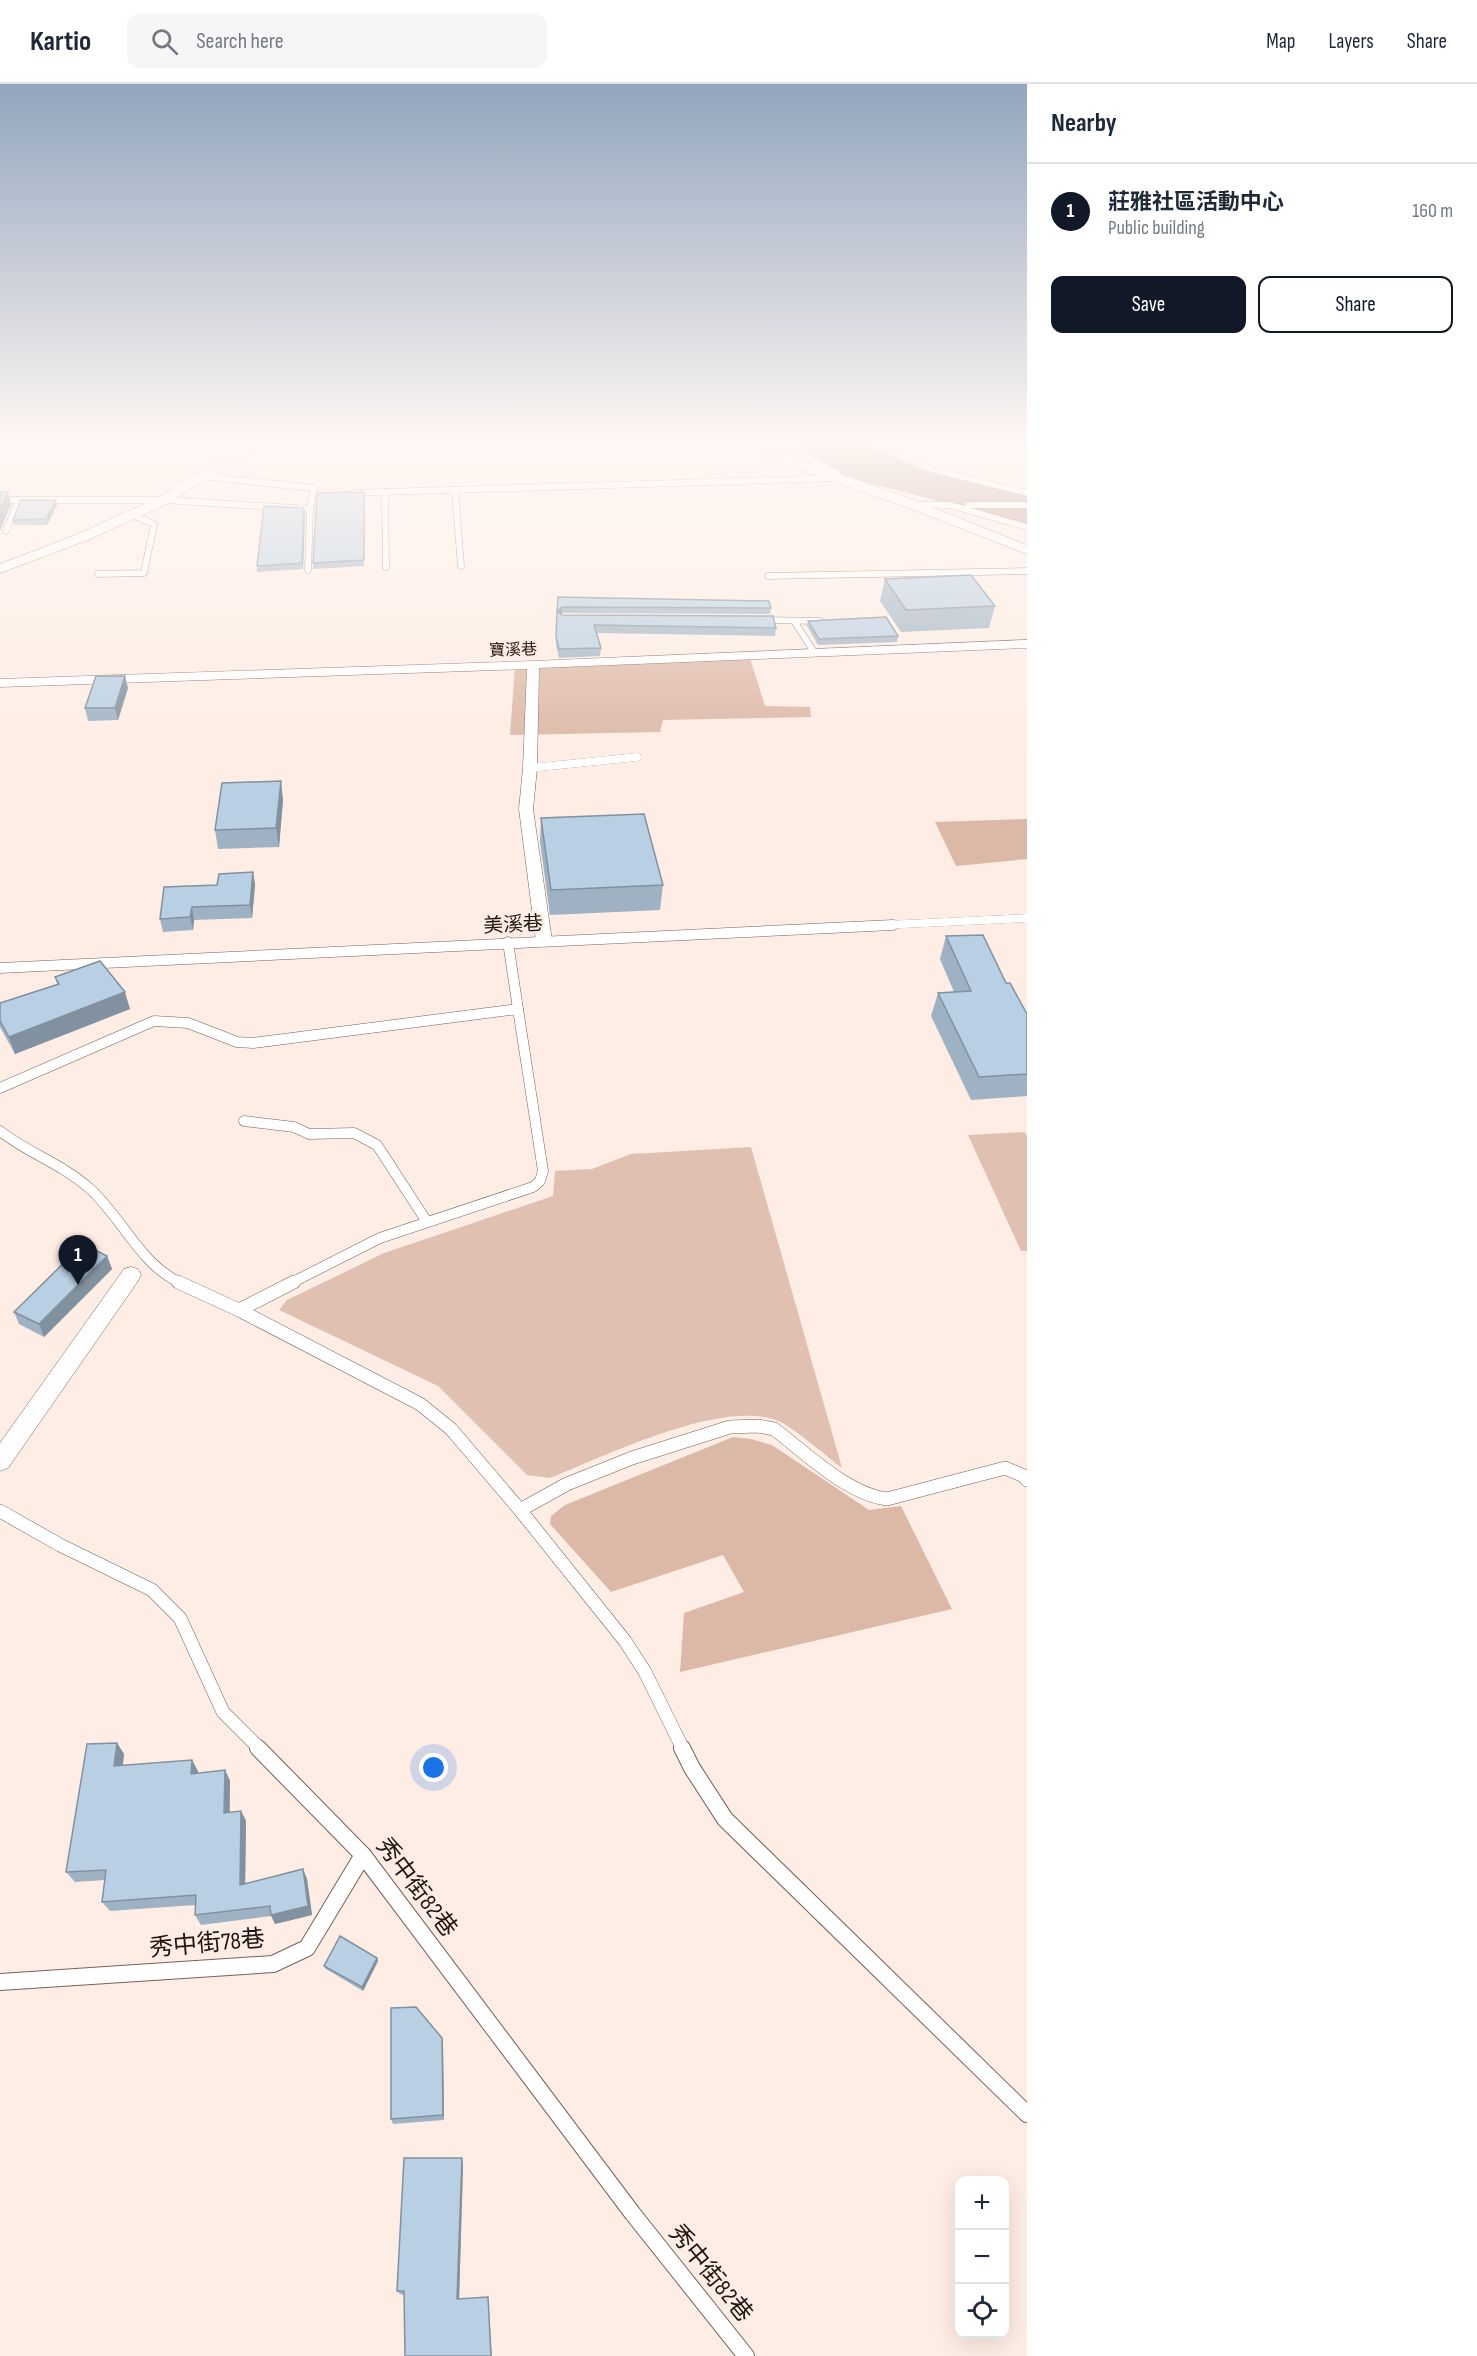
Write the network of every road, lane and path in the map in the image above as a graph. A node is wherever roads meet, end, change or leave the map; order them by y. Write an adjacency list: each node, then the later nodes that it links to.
1 (57, 547): 8 (street)
2 (149, 547): 11 (lane)
3 (309, 547): 9 (lane)
4 (386, 547): 7 (lane)
5 (460, 547): 6 (lane)
6 (461, 566)
7 (386, 567)
8 (0, 569)
9 (308, 570)
10 (1027, 571): 12 (lane)
11 (98, 574)
12 (768, 576)
13 (747, 620): 14 (lane)
14 (794, 621): 15 (lane); 17 (lane)
15 (829, 621)
16 (1027, 644): 17 (street, 寶溪巷)
17 (814, 652): 18 (street, 寶溪巷)
18 (533, 665): 19 (street, 寶溪巷); 21 (street)
19 (0, 683)
20 (637, 757): 21 (lane)
21 (530, 768): 23 (street)
22 (1027, 918): 23 (lane, 美溪巷)
23 (544, 940): 24 (lane, 美溪巷)
24 (508, 942): 25 (lane, 美溪巷); 26 (lane)
25 (0, 968)
26 (518, 1009): 27 (lane); 30 (lane)
27 (0, 1088)
28 (244, 1121): 30 (lane)
29 (0, 1131): 32 (lane)
30 (427, 1222): 32 (lane)
31 (131, 1275): 33 (street)
32 (238, 1310): 35 (lane)
33 (0, 1461)
34 (1027, 1480): 35 (lane)
35 (520, 1510): 39 (lane)
36 (0, 1511): 37 (lane, 秀中街82巷)
37 (363, 1855): 38 (lane, 秀中街78巷); 40 (lane, 秀中街82巷)
38 (0, 1982)
39 (1027, 2114)
40 (746, 2356)

